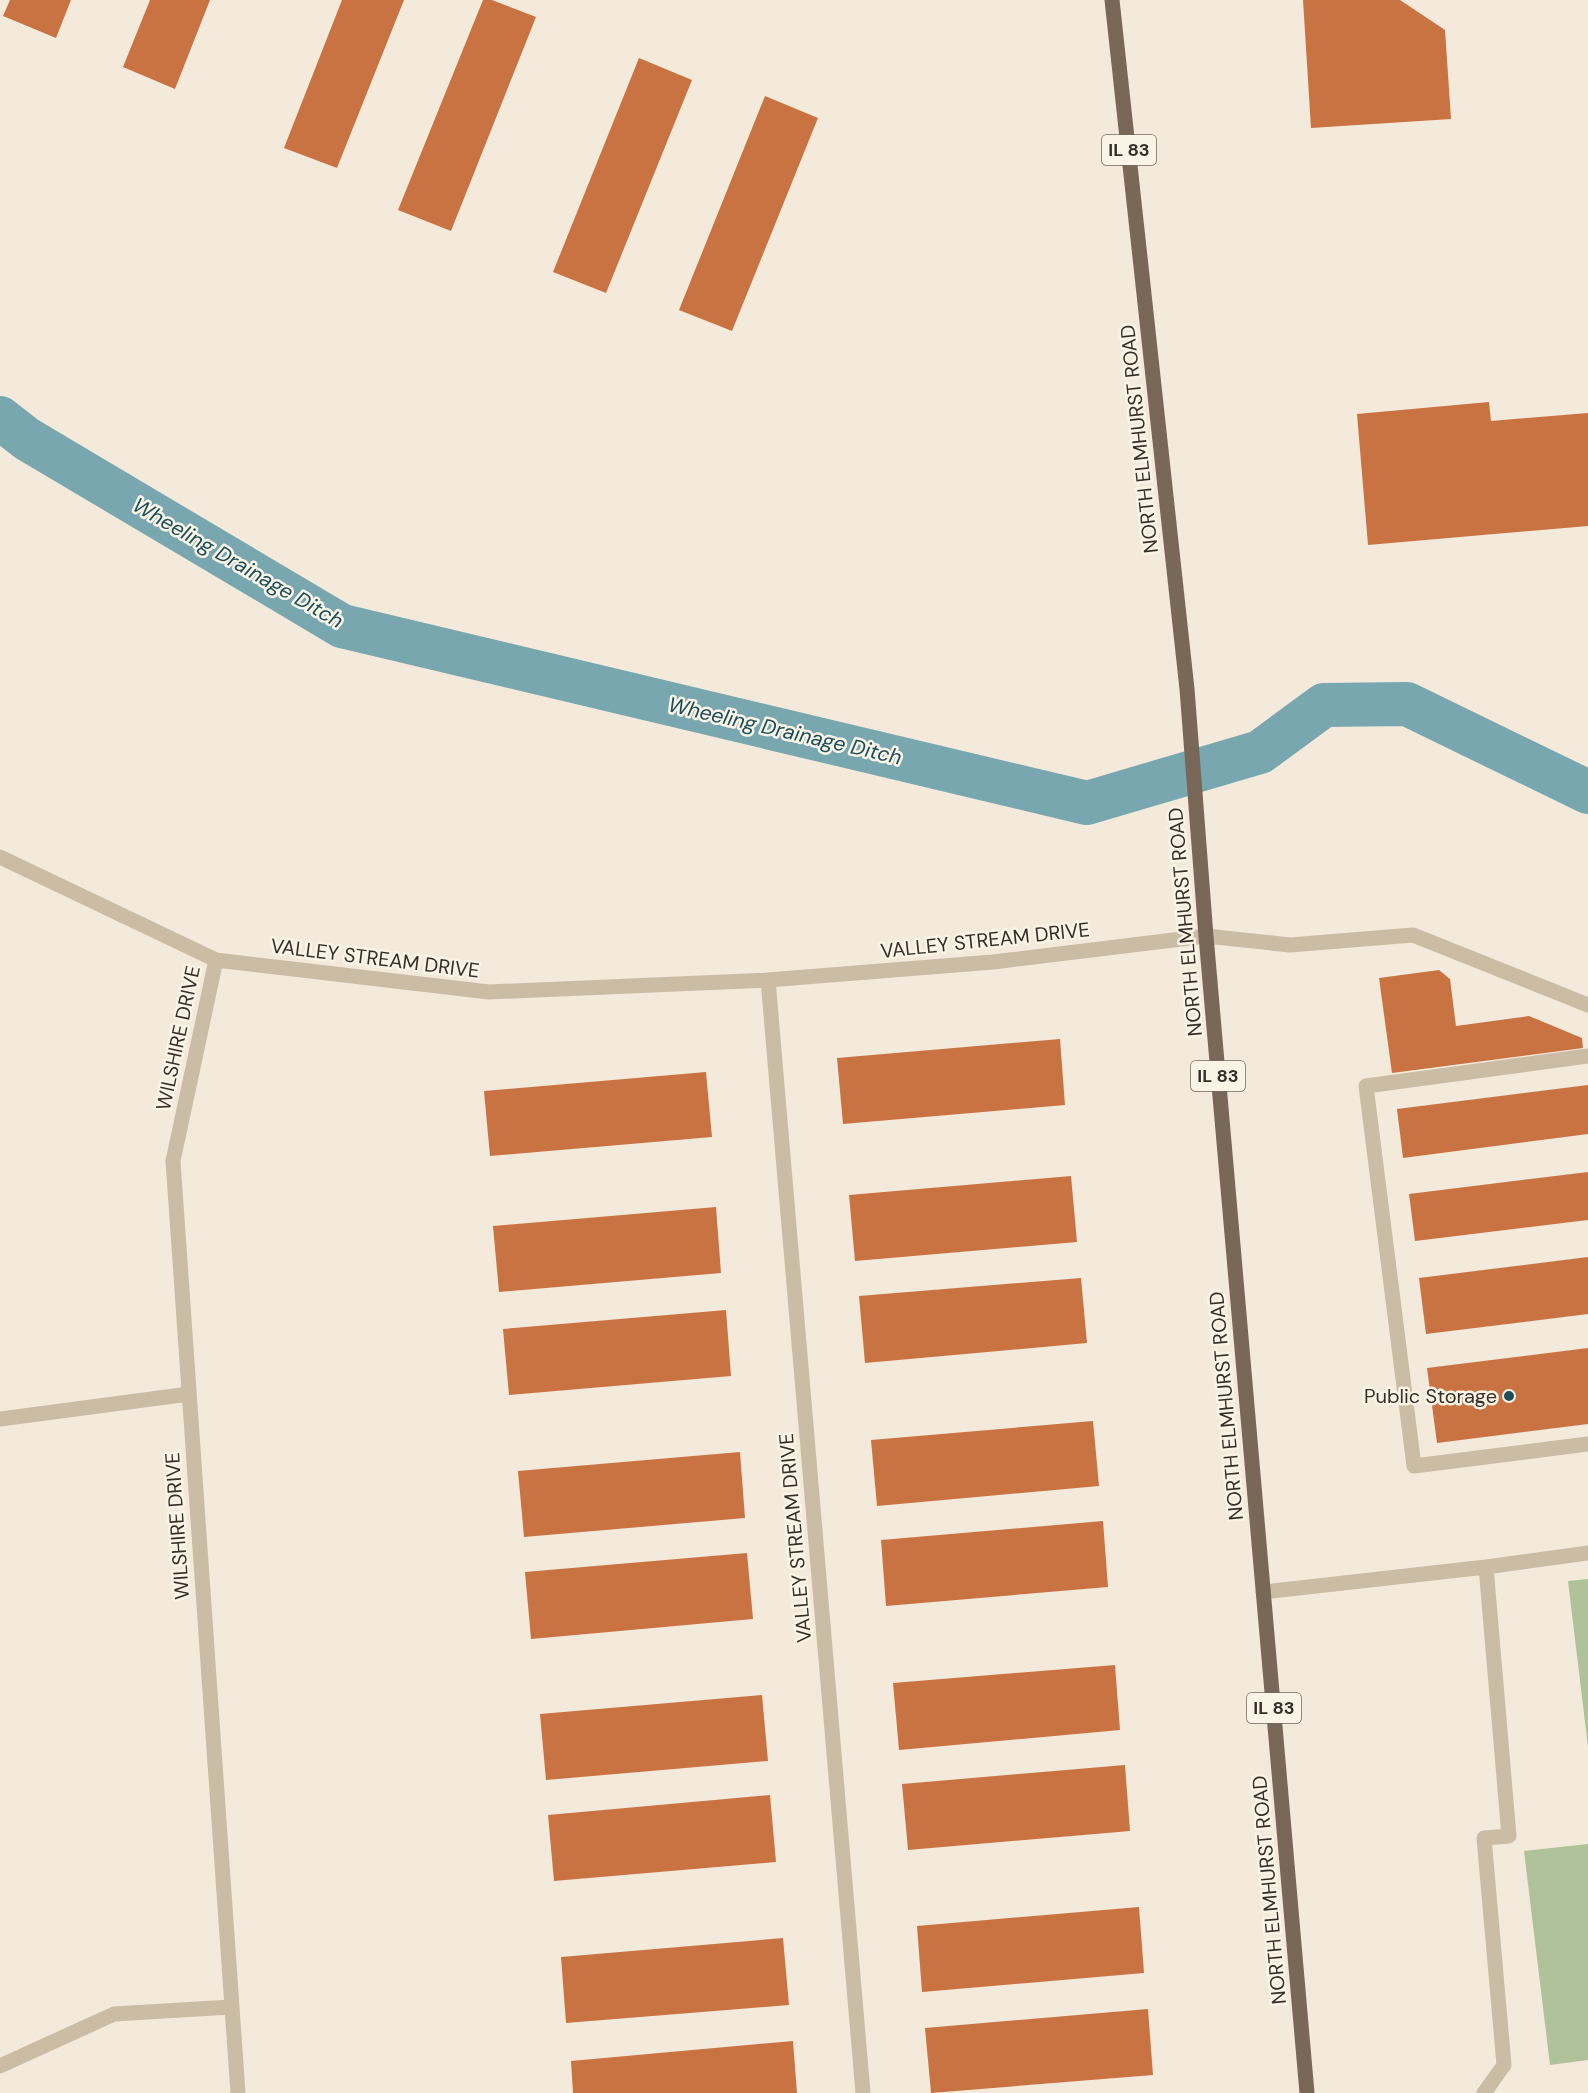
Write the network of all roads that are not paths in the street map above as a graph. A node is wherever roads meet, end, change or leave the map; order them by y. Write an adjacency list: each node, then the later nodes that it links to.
1 (1112, 0): 3 (main road, NORTH ELMHURST ROAD / IL 83)
2 (0, 857): 4 (street, VALLEY STREAM DRIVE)
3 (1206, 936): 5 (street, VALLEY STREAM DRIVE); 6 (street, VALLEY STREAM DRIVE); 13 (main road, NORTH ELMHURST ROAD / IL 83)
4 (216, 960): 5 (street, VALLEY STREAM DRIVE); 8 (street, WILSHIRE DRIVE)
5 (768, 980): 17 (street, VALLEY STREAM DRIVE)
6 (1588, 1005)
7 (1588, 1056): 10 (street)
8 (189, 1394): 9 (street); 14 (street, WILSHIRE DRIVE)
9 (0, 1419)
10 (1588, 1444)
11 (1588, 1552): 12 (street)
12 (1486, 1567): 13 (street); 19 (street)
13 (1263, 1592): 18 (main road, NORTH ELMHURST ROAD / IL 83)
14 (231, 2007): 15 (street); 16 (street, WILSHIRE DRIVE)
15 (0, 2067)
16 (238, 2093)
17 (863, 2093)
18 (1307, 2093)
19 (1484, 2093)

